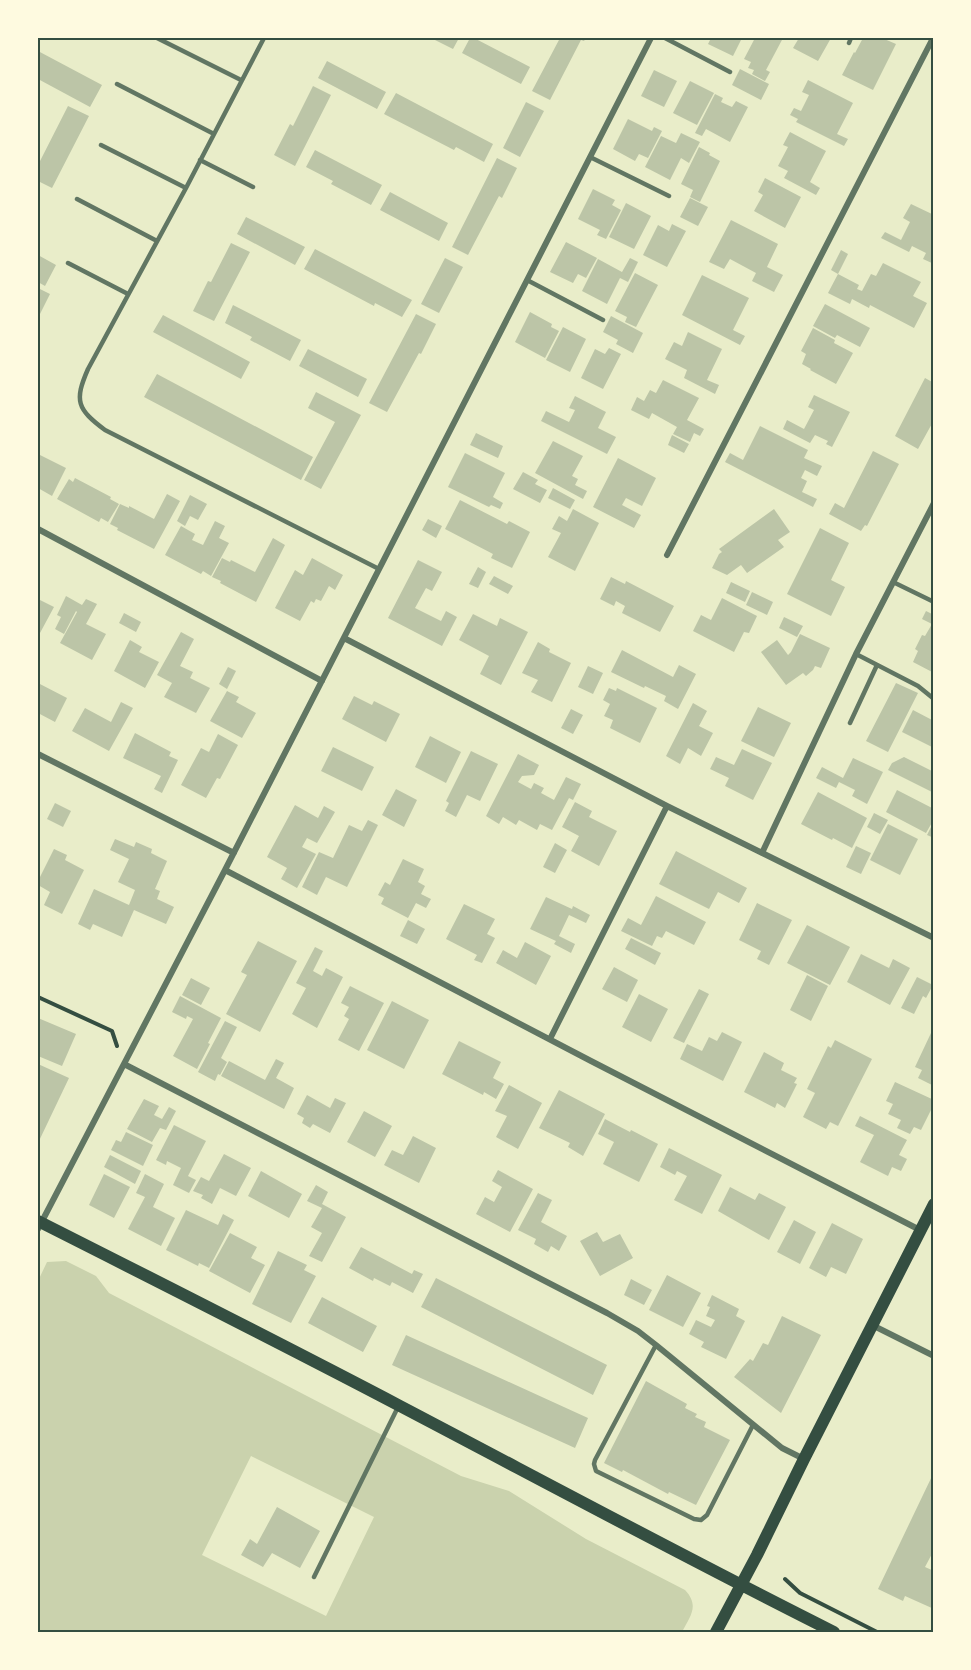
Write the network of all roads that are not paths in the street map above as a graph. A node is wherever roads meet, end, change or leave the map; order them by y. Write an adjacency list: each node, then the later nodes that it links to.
1 (157, 38): 9 (lane)
2 (264, 38): 9 (lane)
3 (651, 38): 13 (street)
4 (664, 38): 8 (lane)
5 (851, 38): 7 (lane)
6 (933, 38): 27 (street)
7 (849, 43)
8 (730, 72)
9 (242, 80): 11 (lane)
10 (117, 84): 11 (lane)
11 (214, 134): 14 (lane)
12 (101, 145): 16 (lane)
13 (590, 157): 17 (lane); 21 (street)
14 (200, 160): 15 (lane); 16 (lane)
15 (253, 187)
16 (186, 188): 19 (lane)
17 (669, 196)
18 (77, 199): 19 (lane)
19 (157, 241): 22 (lane)
20 (68, 263): 22 (lane)
21 (527, 280): 23 (lane); 28 (street)
22 (128, 294): 28 (lane)
23 (603, 320)
24 (933, 503): 25 (street)
25 (932, 511): 29 (street)
26 (38, 529): 34 (street)
27 (667, 555)
28 (378, 569): 31 (street)
29 (893, 582): 30 (lane); 32 (street)
30 (933, 602)
31 (344, 638): 34 (street); 38 (street)
32 (856, 654): 33 (lane); 40 (street)
33 (877, 665): 35 (lane); 36 (lane)
34 (322, 681): 39 (street)
35 (933, 699)
36 (850, 723)
37 (38, 754): 39 (street)
38 (667, 806): 40 (street); 43 (street)
39 (234, 853): 41 (street)
40 (762, 853): 42 (street)
41 (225, 870): 43 (street); 44 (street)
42 (933, 938)
43 (550, 1039): 47 (street)
44 (124, 1064): 46 (street); 49 (street)
45 (933, 1204): 47 (main road)
46 (39, 1224): 51 (main road)
47 (920, 1230): 48 (main road)
48 (873, 1325): 50 (street); 53 (main road)
49 (656, 1345): 52 (street); 52 (lane)
50 (933, 1356)
51 (399, 1405): 54 (lane); 55 (main road)
52 (753, 1425): 53 (street)
53 (804, 1459): 55 (main road)
54 (314, 1577)
55 (741, 1585): 56 (main road); 57 (main road)
56 (716, 1632)
57 (834, 1632)

